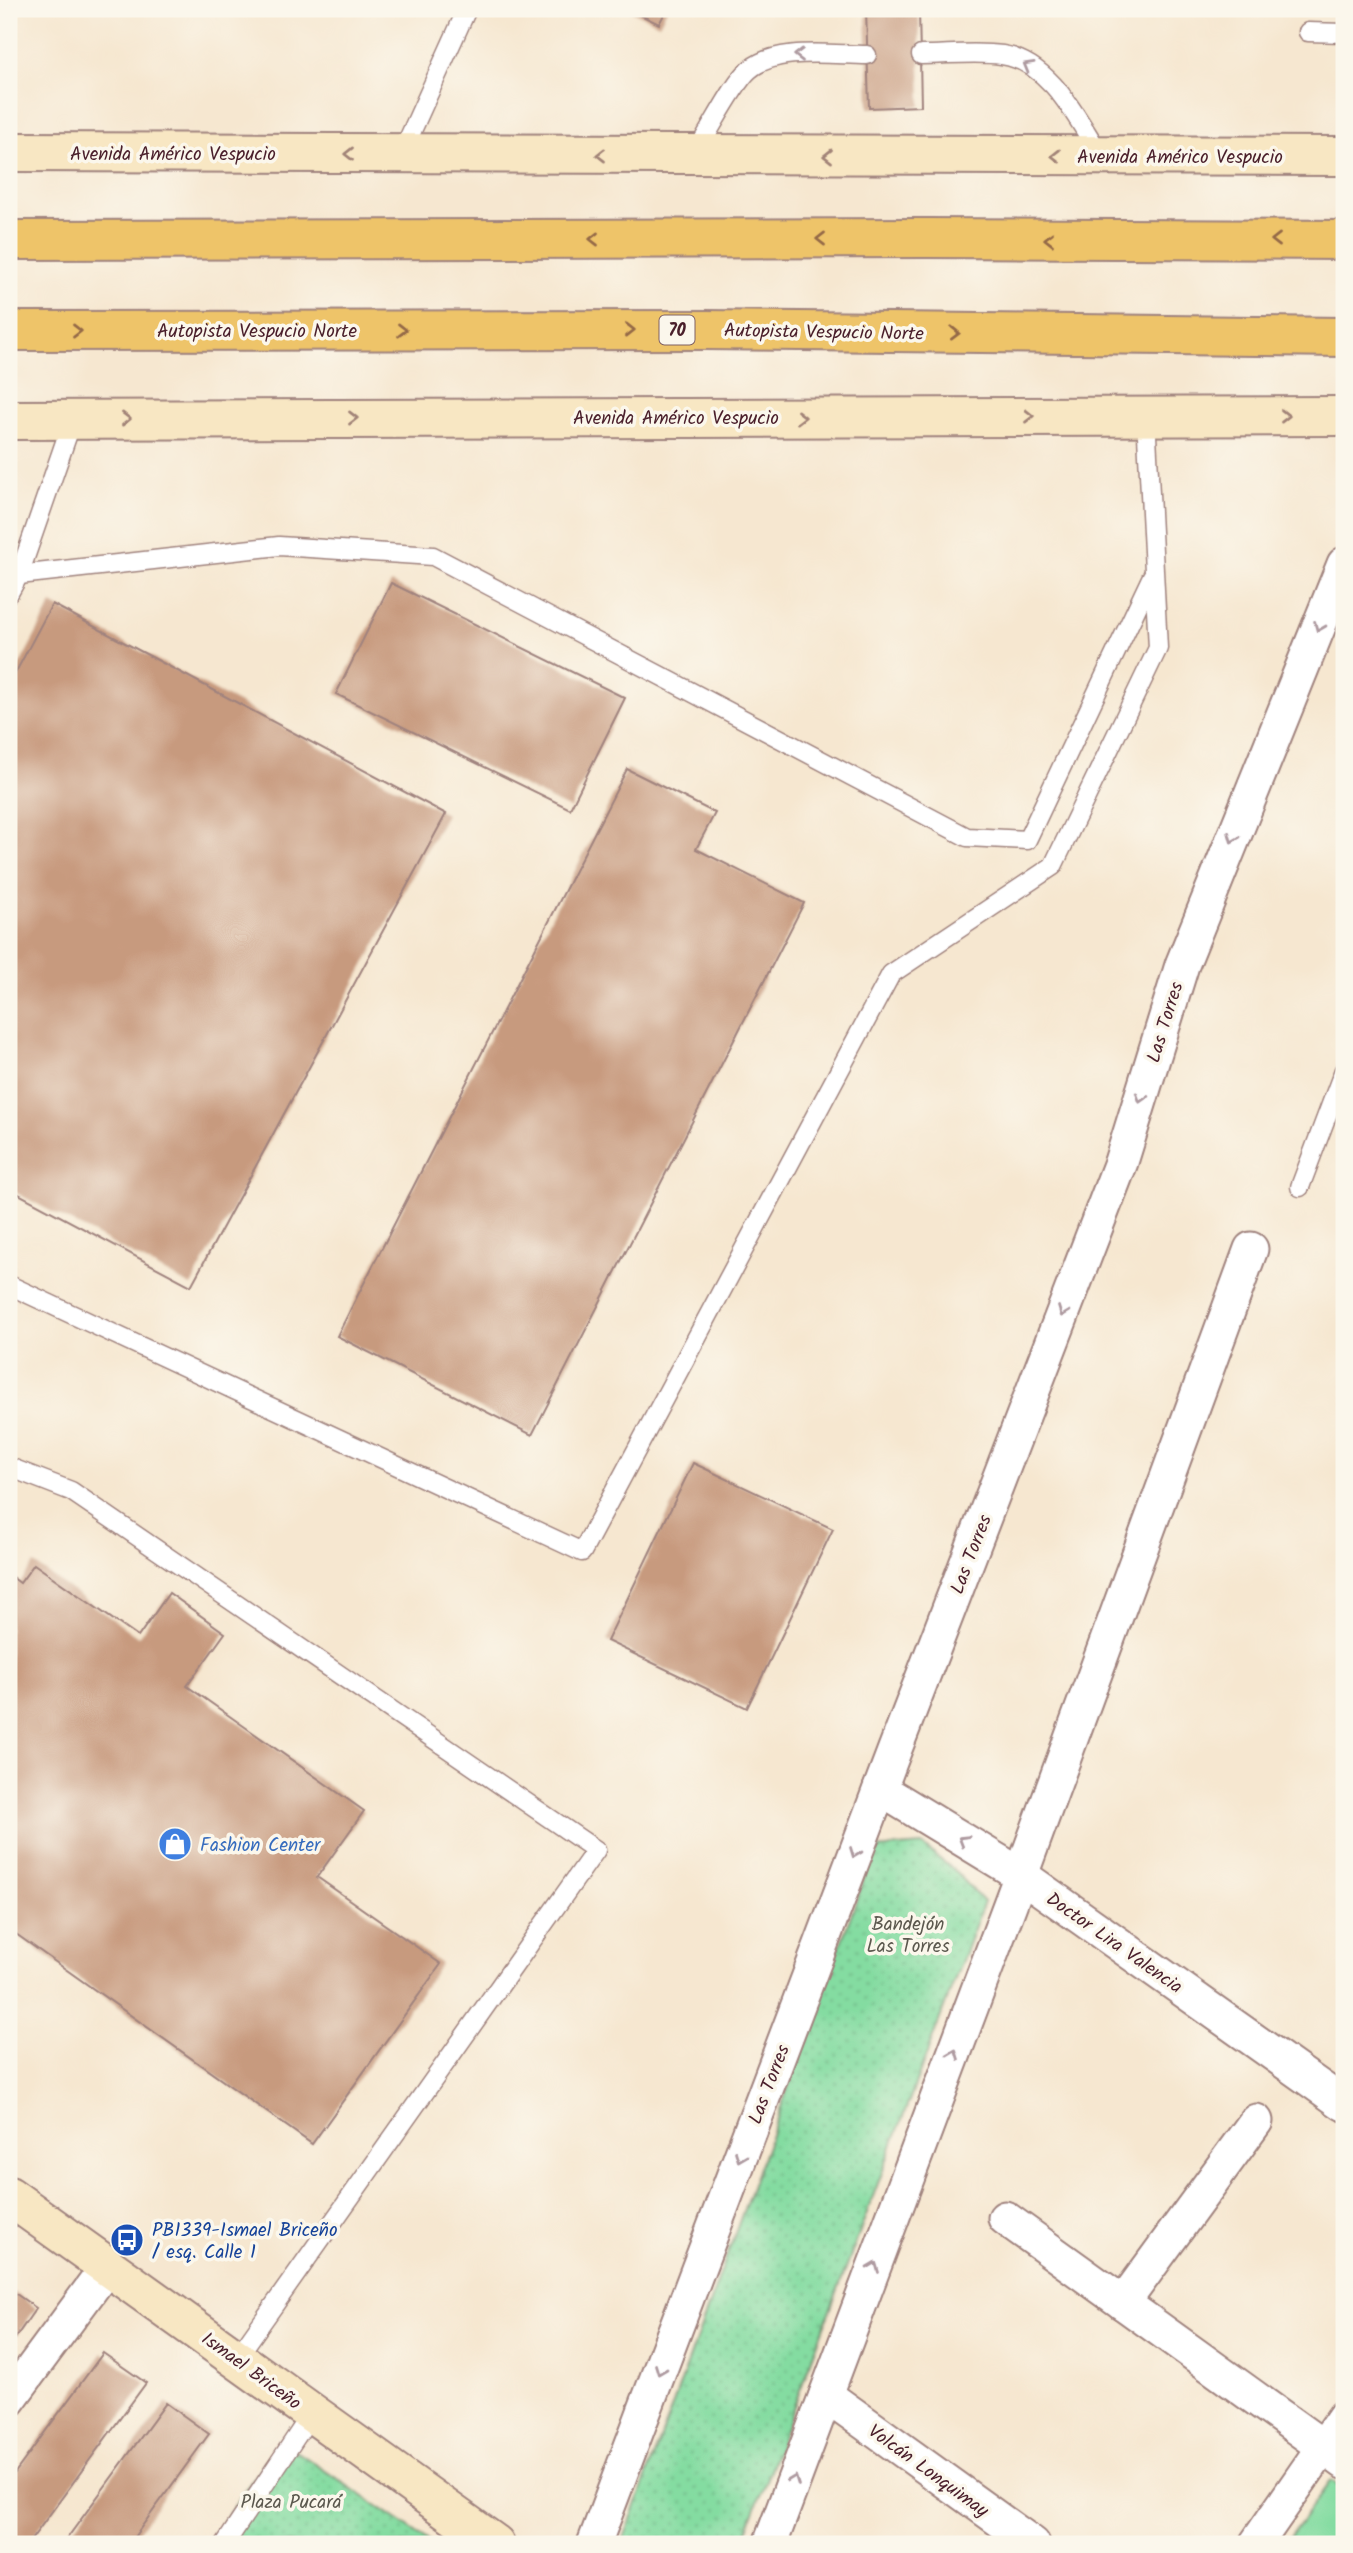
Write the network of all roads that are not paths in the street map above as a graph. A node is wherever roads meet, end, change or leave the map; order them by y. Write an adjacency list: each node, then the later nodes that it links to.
1 (467, 9): 7 (lane)
2 (1308, 32): 3 (lane)
3 (1344, 33)
4 (867, 55): 8 (lane, one-way to 8)
5 (920, 55): 9 (lane, one-way to 5)
6 (9, 152): 7 (main road, Avenida Américo Vespucio, one-way to 6)
7 (401, 155): 8 (main road, Avenida Américo Vespucio, one-way to 7)
8 (694, 156): 9 (main road, Avenida Américo Vespucio, one-way to 8)
9 (1101, 156): 10 (main road, Avenida Américo Vespucio)
10 (1344, 156)
11 (9, 240): 12 (highway, one-way to 11)
12 (1344, 240)
13 (9, 331): 14 (highway, Autopista Vespucio Norte / 70, one-way to 14)
14 (1344, 337)
15 (1146, 416): 16 (main road, Avenida Américo Vespucio, one-way to 16); 17 (main road, Avenida Américo Vespucio, one-way to 15); 20 (lane)
16 (1344, 416)
17 (73, 419): 18 (main road, Avenida Américo Vespucio); 21 (lane)
18 (9, 420)
19 (1344, 564): 28 (street, Las Torres, one-way to 28)
20 (1154, 573): 21 (lane); 26 (lane)
21 (19, 575): 22 (lane)
22 (9, 593)
23 (1344, 1070): 24 (lane)
24 (1300, 1187)
25 (1251, 1249): 29 (street)
26 (9, 1285)
27 (9, 1467): 36 (lane)
28 (880, 1789): 29 (street, Doctor Lira Valencia, one-way to 28); 44 (street, Las Torres, one-way to 44)
29 (1021, 1875): 30 (street, Doctor Lira Valencia); 37 (street, one-way to 29)
30 (1344, 2104)
31 (1256, 2121): 35 (street)
32 (9, 2196): 34 (main road, Ismael Briceño)
33 (1005, 2218): 35 (street)
34 (108, 2266): 36 (main road, Ismael Briceño); 38 (street)
35 (1123, 2303): 41 (street)
36 (236, 2359): 39 (main road, Ismael Briceño)
37 (826, 2395): 45 (street, one-way to 37); 46 (street, Volcán Lonquimay)
38 (9, 2400)
39 (312, 2413): 42 (lane); 43 (main road, Ismael Briceño)
40 (1344, 2417): 41 (street)
41 (1334, 2454): 47 (street)
42 (225, 2544)
43 (495, 2544)
44 (594, 2544)
45 (769, 2544)
46 (1033, 2544)
47 (1256, 2544)

